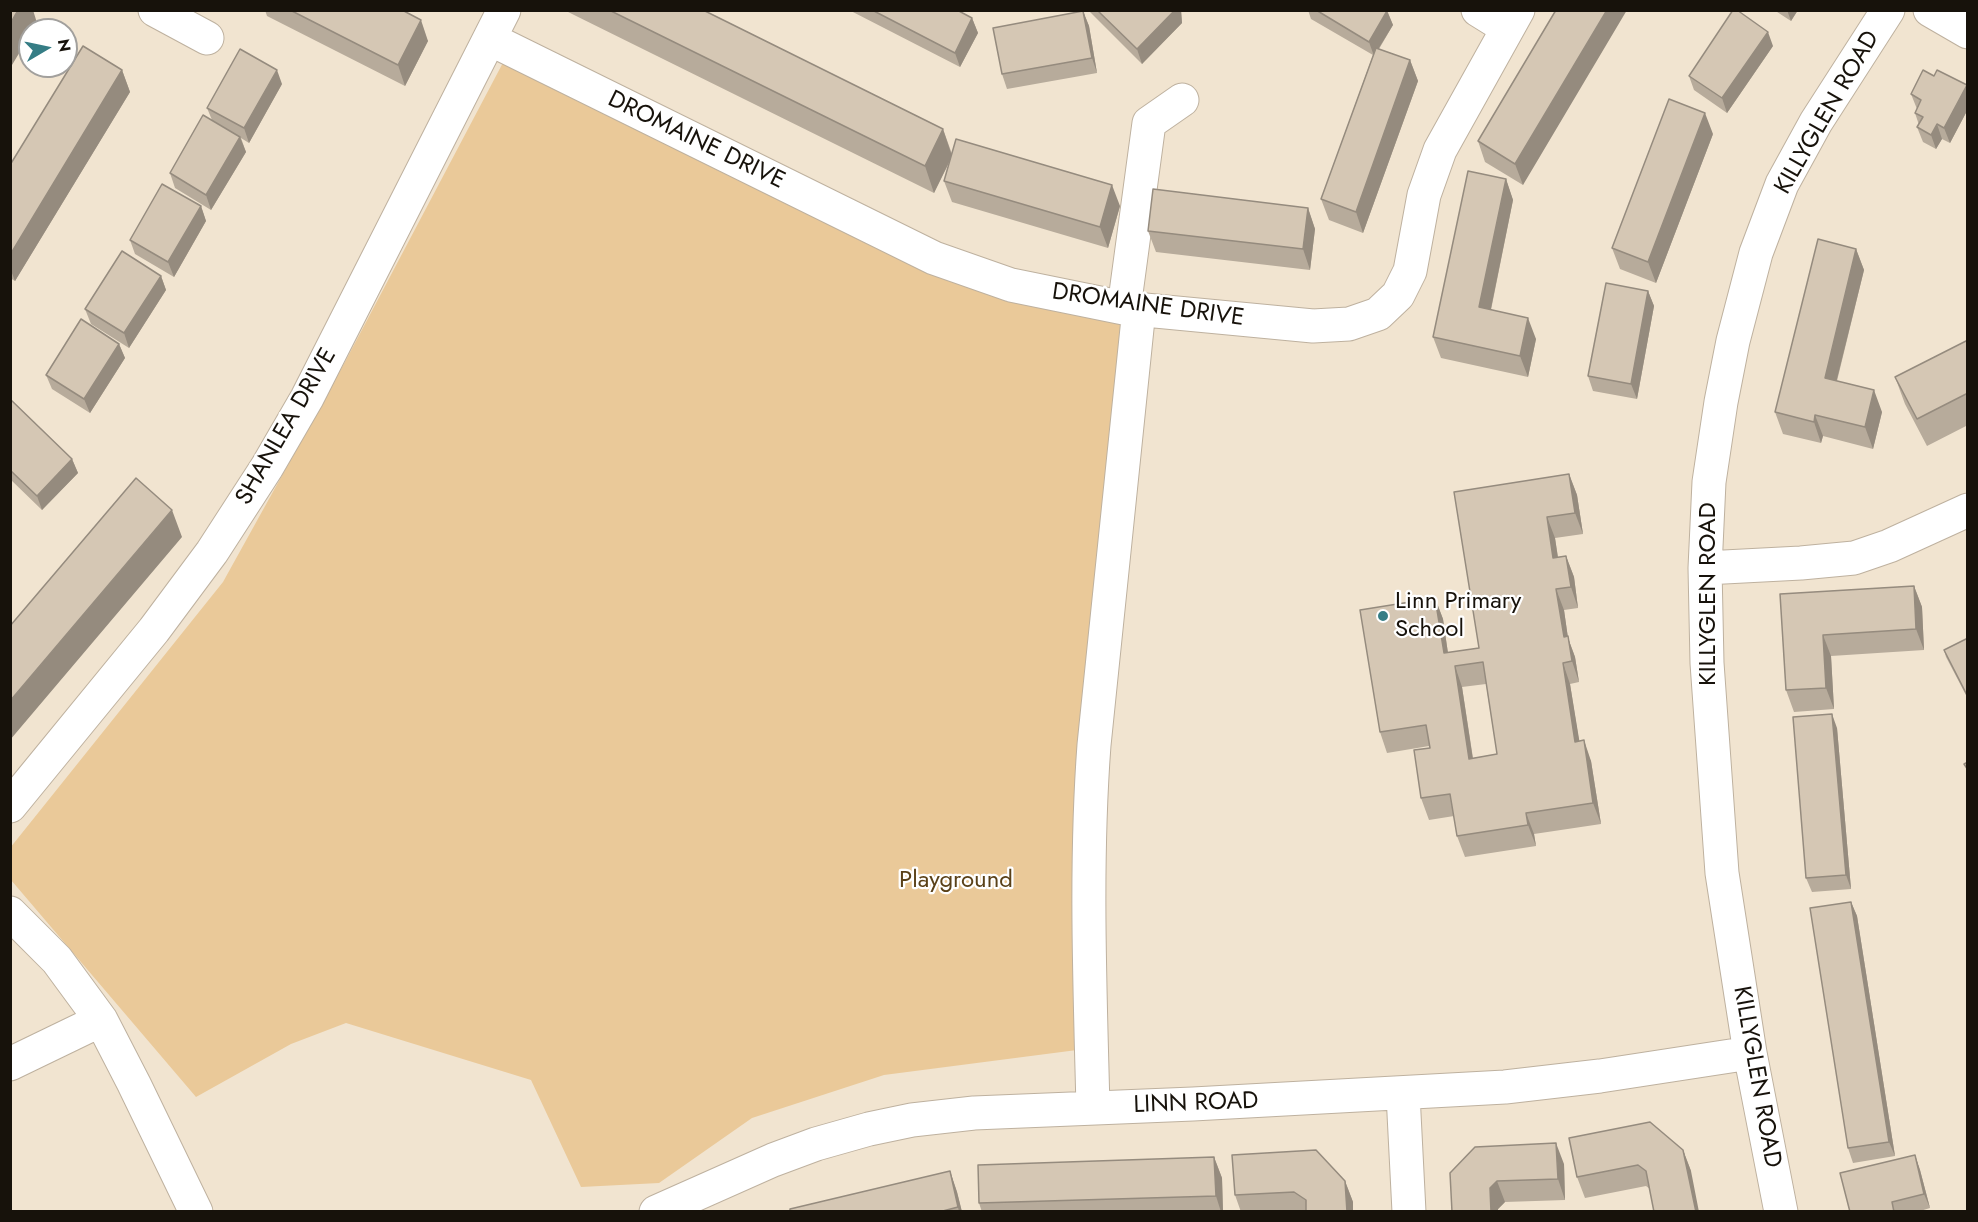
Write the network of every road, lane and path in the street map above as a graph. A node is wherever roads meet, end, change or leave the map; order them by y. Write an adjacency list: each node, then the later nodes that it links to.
1 (155, 10): 8 (street)
2 (1478, 10): 5 (street)
3 (1888, 10): 12 (street, KILLYGLEN ROAD)
4 (1930, 10): 7 (street)
5 (1512, 19): 10 (street, DROMAINE DRIVE)
6 (497, 25): 10 (street, DROMAINE DRIVE); 13 (street, SHANLEA DRIVE)
7 (1968, 32)
8 (207, 38)
9 (1182, 100): 10 (street)
10 (1131, 308): 19 (street)
11 (1968, 510): 12 (street)
12 (1705, 568): 16 (street, KILLYGLEN ROAD)
13 (10, 806)
14 (10, 913): 15 (street)
15 (100, 1020): 17 (street); 20 (street)
16 (1750, 1053): 18 (street, LINN ROAD); 23 (street, KILLYGLEN ROAD)
17 (10, 1064)
18 (1403, 1094): 19 (street, LINN ROAD); 22 (street)
19 (1093, 1108): 21 (street, LINN ROAD)
20 (196, 1212)
21 (656, 1212)
22 (1409, 1212)
23 (1781, 1212)

